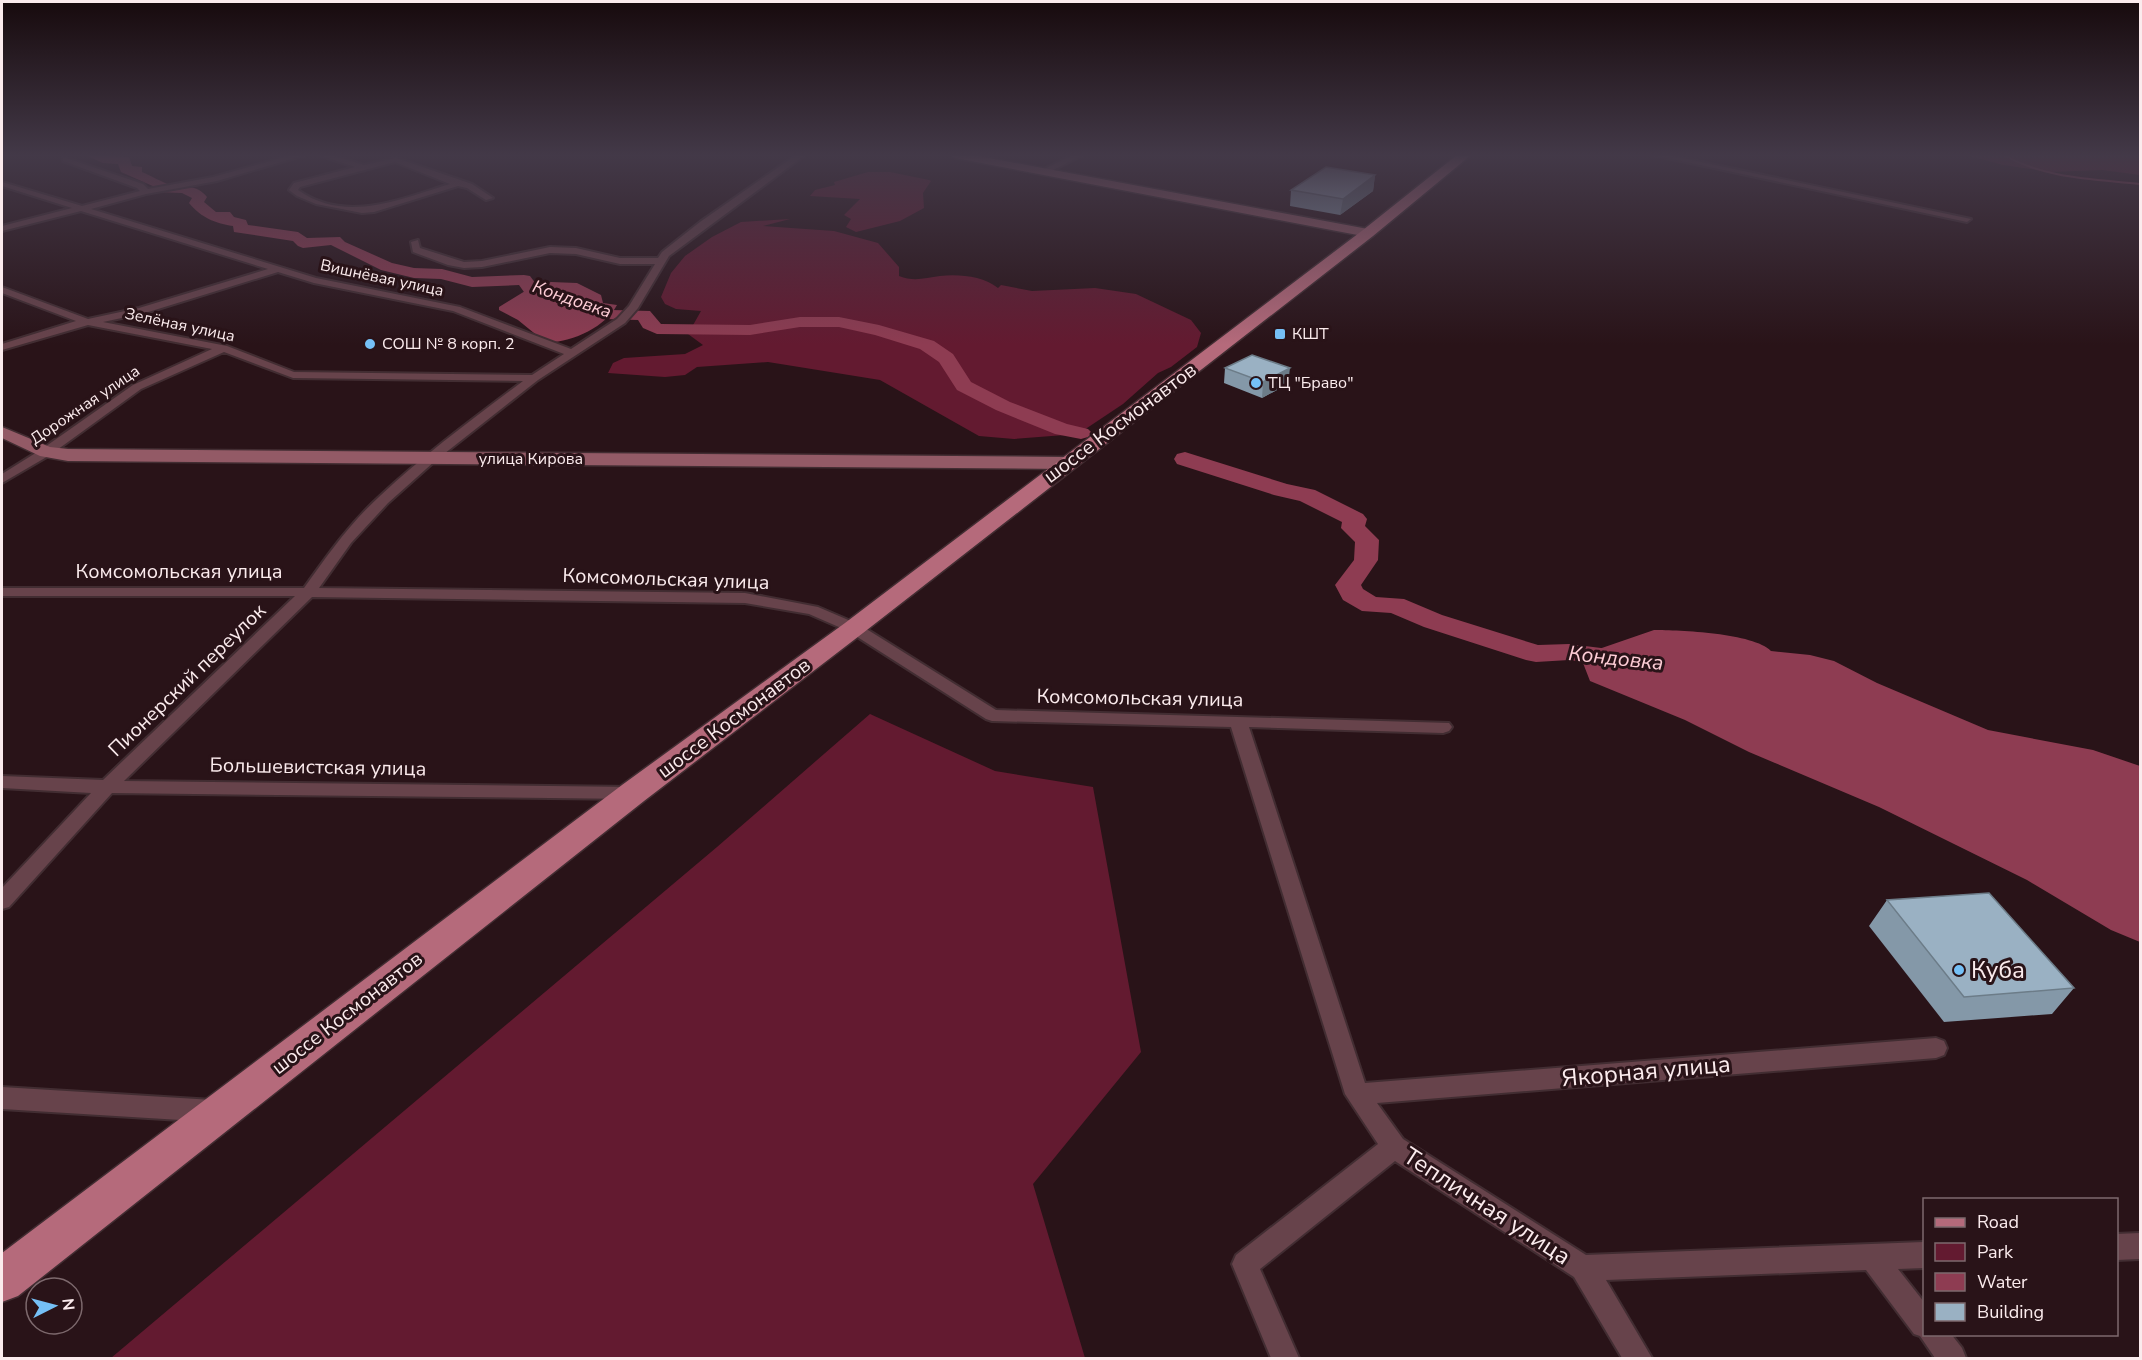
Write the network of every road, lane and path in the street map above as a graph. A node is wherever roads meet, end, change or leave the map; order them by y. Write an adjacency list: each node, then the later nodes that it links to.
1 (41, 218): 6 (street)
2 (114, 218): 10 (street, Вишнёвая улица)
3 (710, 218): 9 (street)
4 (1290, 218): 7 (street)
5 (1386, 218): 7 (main road, шоссе Космонавтов)
6 (2, 229)
7 (1368, 233): 20 (main road, шоссе Космонавтов)
8 (415, 242): 9 (street, Вишнёвая улица)
9 (663, 258): 15 (street, Пионерский переулок)
10 (278, 269): 12 (street); 15 (street, Вишнёвая улица)
11 (2, 290): 12 (street, Зелёная улица)
12 (87, 322): 13 (street); 14 (street, Зелёная улица)
13 (2, 347)
14 (223, 348): 16 (street, Зелёная улица); 18 (street, Дорожная улица)
15 (572, 353): 16 (street, Пионерский переулок)
16 (534, 378): 19 (street, Пионерский переулок)
17 (2, 432): 18 (street, улица Кирова)
18 (46, 452): 19 (street, улица Кирова); 21 (street, Дорожная улица)
19 (431, 458): 20 (street, улица Кирова); 23 (street, Пионерский переулок)
20 (1066, 463): 24 (main road, шоссе Космонавтов)
21 (2, 479)
22 (2, 592): 23 (street, Комсомольская улица)
23 (308, 592): 24 (street, Комсомольская улица); 28 (street, Пионерский переулок)
24 (854, 628): 25 (street, Комсомольская улица); 29 (main road, шоссе Космонавтов)
25 (1238, 721): 26 (street, Комсомольская улица); 32 (street)
26 (1443, 727)
27 (2, 782): 28 (street, Большевистская улица)
28 (107, 787): 29 (street, Большевистская улица); 30 (street, Пионерский переулок)
29 (633, 793): 34 (main road, шоссе Космонавтов)
30 (2, 901)
31 (1936, 1048): 32 (street, Якорная улица)
32 (1357, 1094): 35 (street)
33 (2, 1098): 34 (street)
34 (220, 1111): 41 (main road, шоссе Космонавтов)
35 (1394, 1147): 40 (street, Тепличная улица); 44 (street, Тепличная улица)
36 (2140, 1246): 37 (street)
37 (2118, 1247)
38 (1923, 1255): 39 (street, Тепличная улица)
39 (1872, 1257): 40 (street, Тепличная улица); 42 (street)
40 (1583, 1268): 45 (street, Тепличная улица)
41 (2, 1280)
42 (1923, 1323)
43 (1934, 1336): 46 (street)
44 (1285, 1359)
45 (1638, 1359)
46 (1952, 1359)

